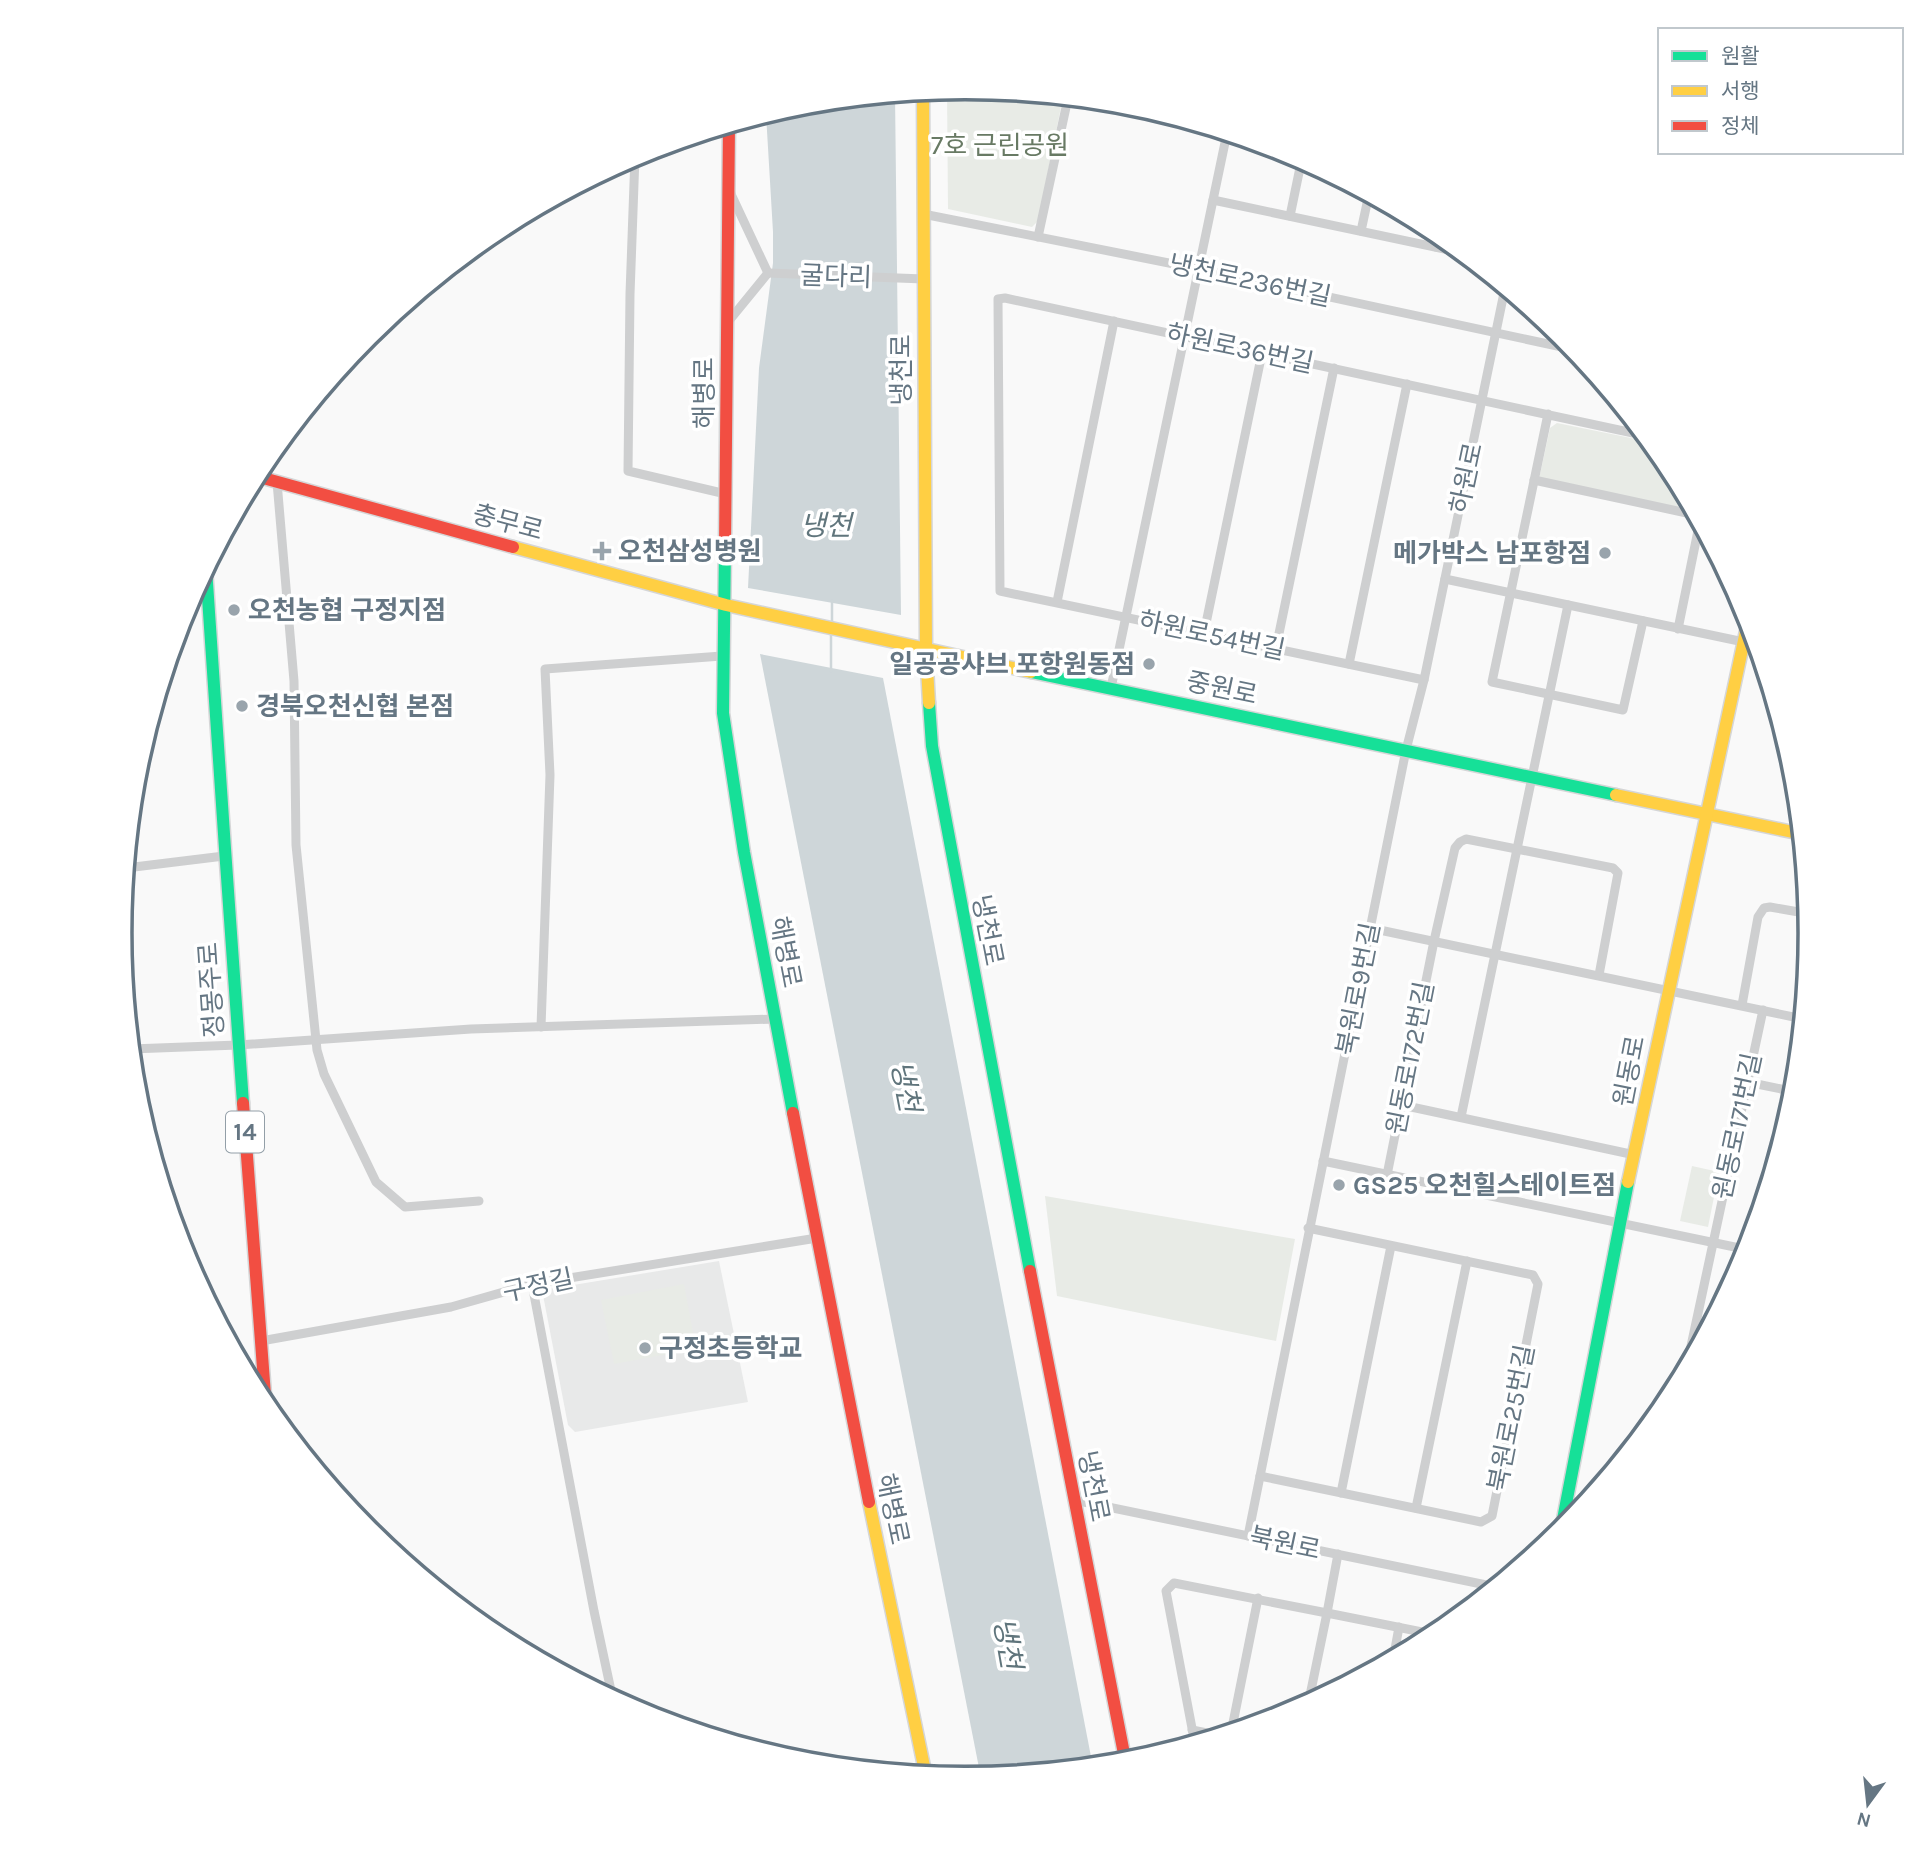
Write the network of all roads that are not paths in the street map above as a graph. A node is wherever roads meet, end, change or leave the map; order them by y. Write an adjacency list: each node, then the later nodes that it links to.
1 (923, 102): 10 (street, 냉천로)
2 (1066, 106): 13 (street)
3 (729, 134): 7 (street, 해병로)
4 (1225, 141): 8 (street)
5 (635, 168): 33 (street)
6 (1300, 170): 11 (street)
7 (729, 190): 17 (street); 21 (street, 해병로)
8 (1213, 200): 11 (street); 16 (street)
9 (1367, 203): 12 (street)
10 (923, 214): 13 (street, 냉천로236번길); 18 (street, 냉천로)
11 (1290, 216): 12 (street)
12 (1361, 231): 14 (street)
13 (1038, 237): 16 (street, 냉천로236번길)
14 (1436, 247): 15 (street)
15 (1440, 248)
16 (1199, 269): 22 (street, 냉천로236번길); 23 (street)
17 (769, 273): 18 (street, 굴다리); 21 (street)
18 (924, 279): 51 (street, 냉천로)
19 (1504, 298): 22 (street, 하원로)
20 (1114, 321): 23 (street, 하원로36번길); 38 (street, 하원로36번길); 40 (street)
21 (728, 322): 33 (street, 해병로)
22 (1496, 333): 24 (street, 냉천로236번길); 28 (street, 하원로)
23 (1185, 336): 25 (street, 하원로36번길); 43 (street)
24 (1557, 346)
25 (1262, 353): 26 (street, 하원로36번길); 46 (street)
26 (1334, 368): 27 (street, 하원로36번길); 50 (street)
27 (1407, 384): 28 (street, 하원로36번길); 53 (street)
28 (1482, 400): 29 (street, 하원로36번길); 36 (street, 하원로)
29 (1548, 414): 30 (street, 하원로36번길); 32 (street)
30 (1632, 433)
31 (267, 479): 41 (street, 충무로); 75 (street)
32 (1534, 480): 34 (street); 39 (street)
33 (726, 494): 41 (street, 해병로)
34 (1685, 512)
35 (1697, 535): 45 (street)
36 (1445, 579): 39 (street); 54 (street, 하원로)
37 (207, 588): 62 (street, 정몽주로 / 14)
38 (1000, 591): 40 (street, 하원로54번길)
39 (1510, 593): 42 (street); 56 (street)
40 (1057, 602): 43 (street, 하원로54번길)
41 (726, 605): 49 (street, 충무로); 52 (street, 해병로)
42 (1568, 605): 44 (street); 56 (street)
43 (1126, 616): 46 (street, 하원로54번길); 55 (street)
44 (1643, 621): 45 (street); 56 (street)
45 (1678, 629): 48 (street)
46 (1204, 633): 50 (street, 하원로54번길)
47 (1745, 638): 48 (street, 원동로)
48 (1744, 642): 59 (street, 원동로)
49 (904, 645): 51 (street, 중원로)
50 (1276, 649): 53 (street, 하원로54번길)
51 (926, 650): 55 (street, 중원로); 99 (street, 냉천로)
52 (722, 656): 73 (street, 해병로); 74 (street)
53 (1349, 664): 54 (street, 하원로54번길)
54 (1424, 680): 57 (street, 하원로)
55 (1111, 688): 57 (street, 중원로)
56 (1549, 694): 58 (street)
57 (1406, 750): 58 (street, 중원로); 65 (street, 북원로9번길)
58 (1531, 776): 59 (street, 중원로); 61 (street)
59 (1707, 814): 60 (street, 중원로); 69 (street, 원동로)
60 (1793, 832)
61 (1516, 849): 66 (street, 원동로172번길); 67 (street); 68 (street)
62 (224, 856): 63 (street); 76 (street, 정몽주로 / 14)
63 (135, 866)
64 (1798, 912): 70 (street)
65 (1370, 928): 66 (street); 83 (street, 북원로9번길)
66 (1434, 941): 67 (street); 80 (street, 원동로172번길)
67 (1494, 954): 68 (street); 81 (street)
68 (1599, 975): 69 (street)
69 (1668, 989): 70 (street); 82 (street, 원동로)
70 (1742, 1005): 71 (street)
71 (1763, 1010): 72 (street); 78 (street, 원동로171번길)
72 (1794, 1016)
73 (775, 1019): 74 (street); 88 (street, 해병로)
74 (541, 1027): 75 (street)
75 (316, 1040): 76 (street); 85 (street)
76 (238, 1045): 77 (street); 94 (street, 정몽주로 / 14)
77 (140, 1049)
78 (1748, 1082): 79 (street); 89 (street, 원동로171번길)
79 (1784, 1089)
80 (1402, 1105): 81 (street); 84 (street, 원동로172번길)
81 (1461, 1117): 82 (street)
82 (1635, 1155): 86 (street, 원동로)
83 (1323, 1161): 84 (street); 87 (street, 북원로9번길)
84 (1387, 1175): 86 (street)
85 (479, 1201)
86 (1619, 1224): 89 (street); 101 (street, 원동로)
87 (1308, 1228): 90 (street); 97 (street, 북원로9번길)
88 (817, 1238): 93 (street, 구정길); 117 (street, 해병로)
89 (1712, 1242): 91 (street); 95 (street, 원동로171번길)
90 (1391, 1246): 92 (street); 98 (street)
91 (1738, 1248)
92 (1467, 1261): 100 (street); 100 (street, 북원로25번길)
93 (532, 1284): 94 (street, 구정길); 110 (street)
94 (261, 1341): 96 (street, 정몽주로 / 14)
95 (1691, 1344)
96 (264, 1384)
97 (1260, 1476): 98 (street, 북원로25번길); 102 (street, 북원로9번길)
98 (1341, 1493): 100 (street, 북원로25번길)
99 (1074, 1500): 102 (street, 북원로); 116 (street, 냉천로)
100 (1416, 1508)
101 (1564, 1513)
102 (1248, 1536): 103 (street, 북원로)
103 (1338, 1554): 104 (street, 북원로); 106 (street)
104 (1485, 1585)
105 (1258, 1598): 106 (street); 112 (street); 113 (street)
106 (1327, 1613): 107 (street); 111 (street)
107 (1399, 1627): 108 (street); 109 (street)
108 (1421, 1632)
109 (1395, 1648)
110 (610, 1687)
111 (1311, 1692)
112 (1233, 1723)
113 (1192, 1730): 114 (street); 115 (street)
114 (1204, 1732)
115 (1193, 1735)
116 (1124, 1752)
117 (924, 1765)

